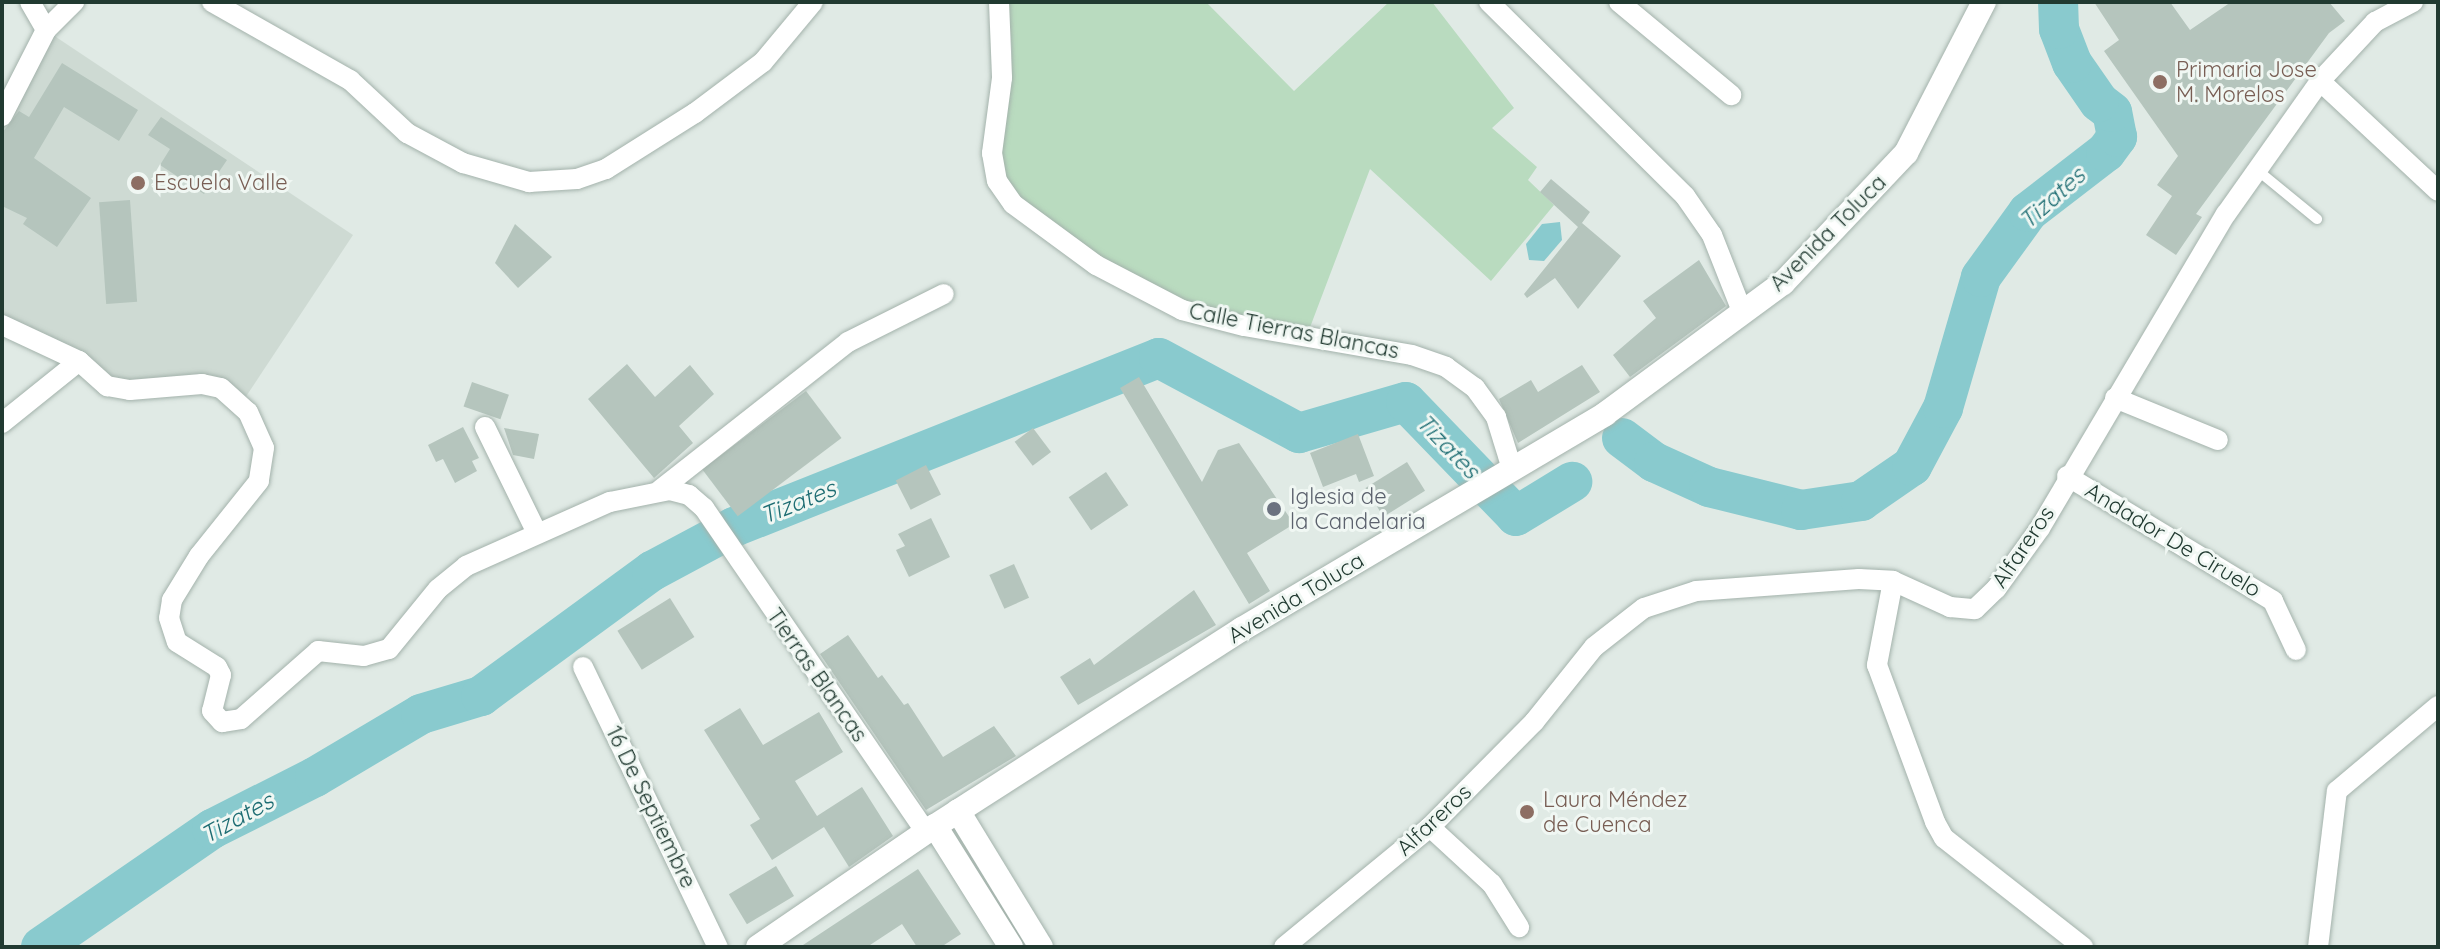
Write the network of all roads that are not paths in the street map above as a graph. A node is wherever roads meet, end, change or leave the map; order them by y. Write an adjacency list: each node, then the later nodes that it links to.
1 (30, 2): 10 (street)
2 (74, 2): 10 (street)
3 (212, 2): 4 (street)
4 (813, 2)
5 (999, 2): 25 (street, Calle Tierras Blancas)
6 (1489, 2): 18 (street)
7 (1619, 2): 12 (street)
8 (1984, 2): 18 (street, Avenida Toluca)
9 (2413, 2): 11 (street, Alfareros)
10 (46, 30): 13 (street)
11 (2320, 81): 14 (street, Alfareros); 15 (street)
12 (1731, 95)
13 (2, 116)
14 (2256, 169): 16 (lane); 21 (street, Alfareros)
15 (2438, 191)
16 (2317, 219)
17 (944, 294): 27 (street)
18 (1742, 311): 25 (street, Avenida Toluca)
19 (2, 325): 20 (street)
20 (79, 361): 22 (street); 28 (street)
21 (2115, 398): 24 (street); 26 (street, Alfareros)
22 (2, 423)
23 (485, 427): 28 (street)
24 (2218, 440)
25 (1512, 469): 33 (street, Avenida Toluca)
26 (2067, 476): 29 (street, Alfareros); 30 (street, Andador De Ciruelo)
27 (660, 490): 28 (street); 35 (street, Tierras Blancas)
28 (537, 533)
29 (1893, 581): 34 (street, Alfareros); 42 (street)
30 (2296, 650)
31 (583, 667): 37 (street, 16 De Septiembre)
32 (2438, 706): 43 (street)
33 (958, 811): 35 (street, Avenida Toluca); 40 (street)
34 (1430, 827): 36 (street); 41 (street, Alfareros)
35 (931, 829): 38 (street, Avenida Toluca); 39 (street)
36 (1519, 927)
37 (718, 947)
38 (758, 947)
39 (1011, 947)
40 (1041, 947)
41 (1284, 947)
42 (2083, 947)
43 (2318, 947)

